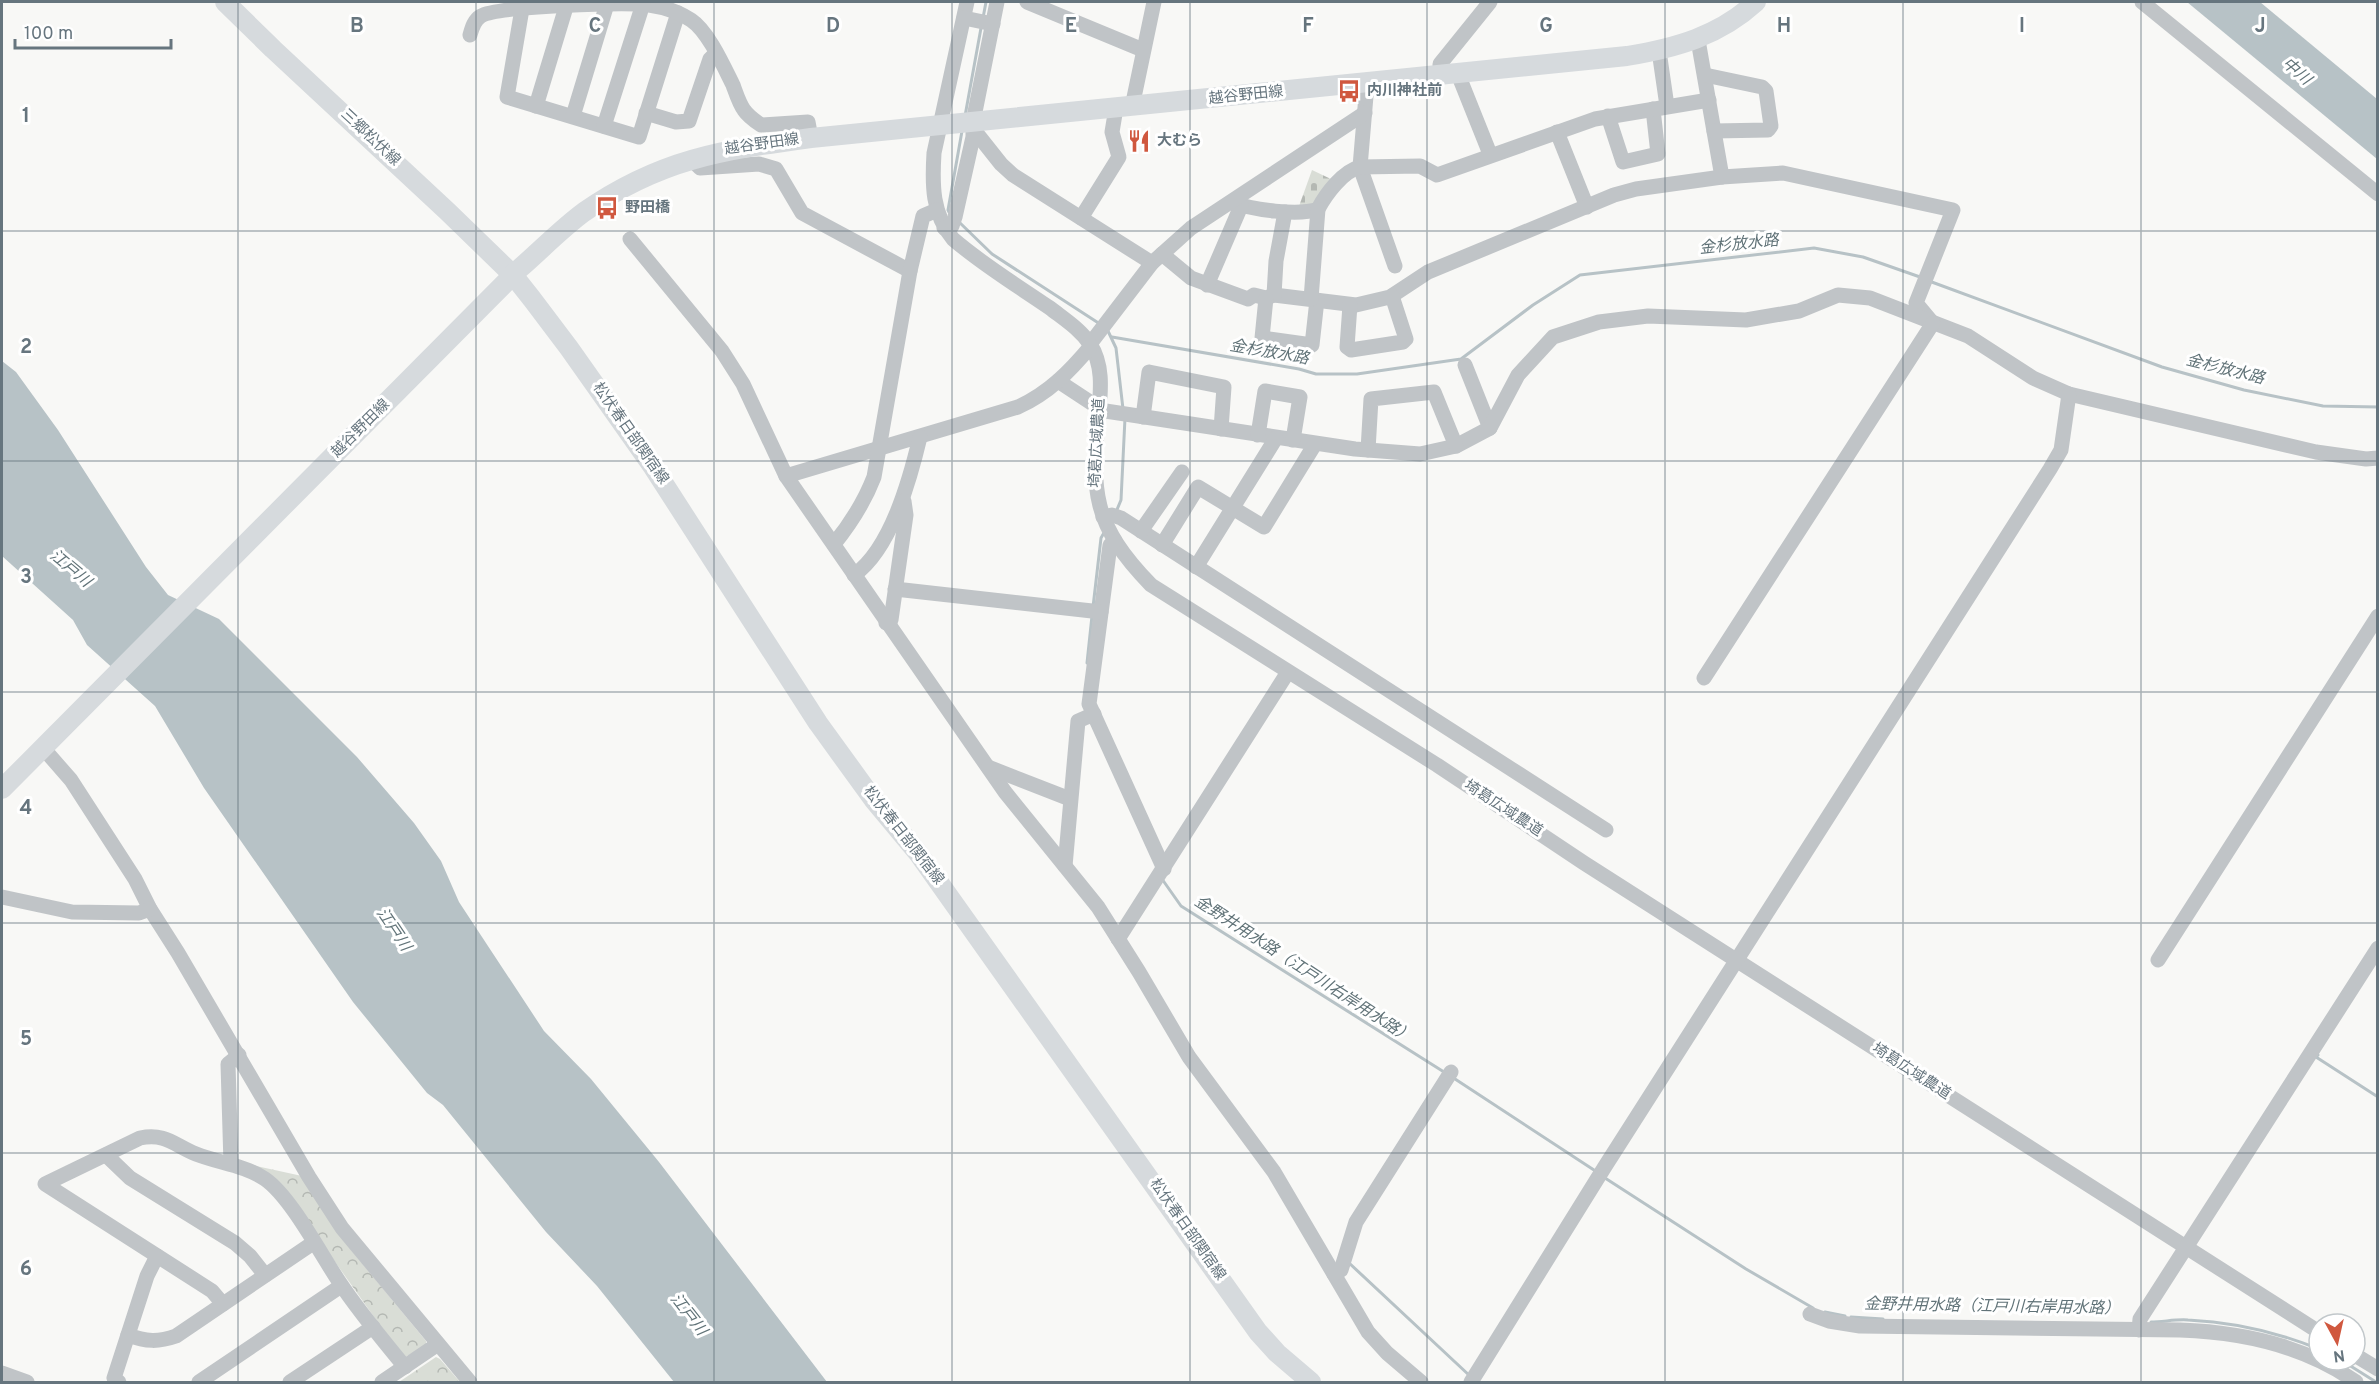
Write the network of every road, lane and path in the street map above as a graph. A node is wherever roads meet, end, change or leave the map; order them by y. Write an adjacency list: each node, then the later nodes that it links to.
1 (225, 2): 53 (main road, 三郷松伏線)
2 (968, 2): 14 (street)
3 (997, 2): 14 (street)
4 (1027, 2): 17 (street)
5 (1154, 2): 17 (street)
6 (1490, 2): 20 (street)
7 (1756, 2): 16 (main road, 越谷野田線)
8 (2142, 2): 41 (street)
9 (607, 4): 10 (street); 11 (street); 29 (street)
10 (648, 4): 13 (street); 32 (street)
11 (566, 7): 12 (street); 24 (street)
12 (522, 9): 15 (street); 24 (street)
13 (678, 13): 19 (street); 27 (street)
14 (979, 21): 31 (street, 埼葛広域農道); 33 (street)
15 (470, 35)
16 (1698, 40): 18 (main road, 越谷野田線); 21 (street)
17 (1143, 50): 26 (street)
18 (1659, 51): 20 (main road, 越谷野田線); 25 (street)
19 (716, 53): 27 (street); 36 (street)
20 (1449, 75): 22 (main road, 越谷野田線); 37 (street)
21 (1704, 75): 23 (street); 34 (street)
22 (1367, 84): 26 (main road, 越谷野田線); 28 (street)
23 (1709, 100): 25 (street); 34 (street)
24 (536, 106): 29 (street)
25 (1660, 107): 30 (street); 30 (street)
26 (1124, 108): 33 (main road, 越谷野田線); 47 (street)
27 (646, 113): 32 (street)
28 (1365, 113): 39 (street); 42 (street)
29 (573, 116): 32 (street)
30 (1608, 116): 35 (street)
31 (938, 125): 33 (main road, 越谷野田線); 36 (main road, 越谷野田線); 45 (street, 埼葛広域農道)
32 (604, 126)
33 (974, 126): 47 (street); 48 (street)
34 (1714, 131): 40 (street)
35 (1557, 132): 37 (street); 43 (street)
36 (811, 138): 38 (main road, 越谷野田線)
37 (1490, 154): 39 (street)
38 (691, 159): 52 (street); 53 (main road, 越谷野田線)
39 (1360, 167): 44 (street); 51 (street)
40 (1722, 177): 43 (street); 59 (street)
41 (2378, 194)
42 (1237, 204): 46 (street); 50 (street); 54 (street)
43 (1587, 207): 56 (street)
44 (1318, 209): 46 (street); 57 (street)
45 (937, 210): 48 (street, 埼葛広域農道); 52 (street)
46 (1285, 212): 55 (street)
47 (1081, 218): 50 (street)
48 (944, 228): 60 (street, 埼葛広域農道)
49 (630, 239): 78 (street)
50 (1157, 258): 54 (street); 60 (street)
51 (1395, 266)
52 (910, 271): 74 (street)
53 (508, 280): 97 (main road, 越谷野田線); 134 (main road, 松伏春日部関宿線)
54 (1207, 285): 55 (street)
55 (1270, 296): 57 (street); 57 (street)
56 (1392, 296): 58 (street); 58 (street)
57 (1314, 300): 58 (street)
58 (1350, 305)
59 (1933, 323): 63 (street); 66 (street); 95 (street)
60 (1096, 337): 62 (street); 64 (street, 埼葛広域農道)
61 (1465, 365): 66 (street)
62 (1058, 381): 64 (street); 69 (street)
63 (2069, 394): 76 (street); 108 (street)
64 (1099, 409): 65 (street); 81 (street, 埼葛広域農道)
65 (1143, 417): 67 (street); 67 (street)
66 (1490, 428): 73 (street)
67 (1221, 429): 68 (street)
68 (1258, 435): 70 (street); 71 (street)
69 (920, 437): 74 (street); 79 (street)
70 (1276, 438): 71 (street); 80 (street)
71 (1293, 440): 72 (street)
72 (1315, 444): 75 (street); 80 (street)
73 (1456, 446): 75 (street); 75 (street)
74 (880, 449): 78 (street); 84 (street)
75 (1368, 450)
76 (2378, 458)
77 (1182, 472): 82 (street)
78 (786, 476): 84 (street)
79 (904, 498): 86 (street); 87 (street)
80 (1233, 508): 85 (street); 88 (street)
81 (1112, 517): 82 (street); 83 (street, 埼葛広域農道)
82 (1141, 531): 85 (street)
83 (1115, 541): 91 (street); 94 (street, 埼葛広域農道)
84 (834, 544): 89 (street)
85 (1162, 545): 88 (street)
86 (873, 553): 87 (street); 89 (street)
87 (899, 558): 90 (street)
88 (1196, 567): 101 (street)
89 (854, 575): 93 (street)
90 (895, 590): 91 (street); 93 (street)
91 (1095, 612): 96 (street)
92 (2378, 616): 109 (street)
93 (886, 623): 98 (street)
94 (1288, 672): 103 (street); 108 (street, 埼葛広域農道)
95 (1704, 678)
96 (1090, 716): 100 (street); 103 (street)
97 (43, 748): 99 (main road, 越谷野田線); 105 (street)
98 (988, 767): 100 (street); 102 (street)
99 (2, 789)
100 (1070, 799): 102 (street)
101 (1606, 830)
102 (1065, 866): 106 (street)
103 (1161, 873): 106 (street)
104 (2, 897): 105 (street)
105 (150, 909): 110 (street)
106 (1118, 939): 117 (street)
107 (2378, 948): 115 (street)
108 (1736, 960): 115 (street, 埼葛広域農道); 128 (street)
109 (2158, 960)
110 (238, 1055): 113 (street); 126 (street)
111 (1449, 1076): 117 (street)
112 (106, 1155): 113 (street); 116 (street); 118 (street)
113 (231, 1164): 114 (street)
114 (313, 1243): 118 (street); 119 (street)
115 (2185, 1247): 122 (street); 123 (street, 埼葛広域農道)
116 (157, 1256): 120 (street); 125 (street)
117 (1334, 1274): 135 (street)
118 (265, 1275): 120 (street)
119 (341, 1286): 124 (street); 130 (street)
120 (223, 1305): 125 (street)
121 (1810, 1314): 122 (street)
122 (2139, 1324): 136 (street)
123 (2307, 1324)
124 (373, 1327): 127 (street); 131 (street)
125 (128, 1335): 129 (street)
126 (438, 1344): 127 (street); 133 (street)
127 (405, 1367): 132 (street)
128 (1473, 1379)
129 (118, 1383)
130 (199, 1383)
131 (290, 1383)
132 (382, 1383)
133 (470, 1383)
134 (1311, 1383)
135 (1422, 1383)
136 (2356, 1383)

